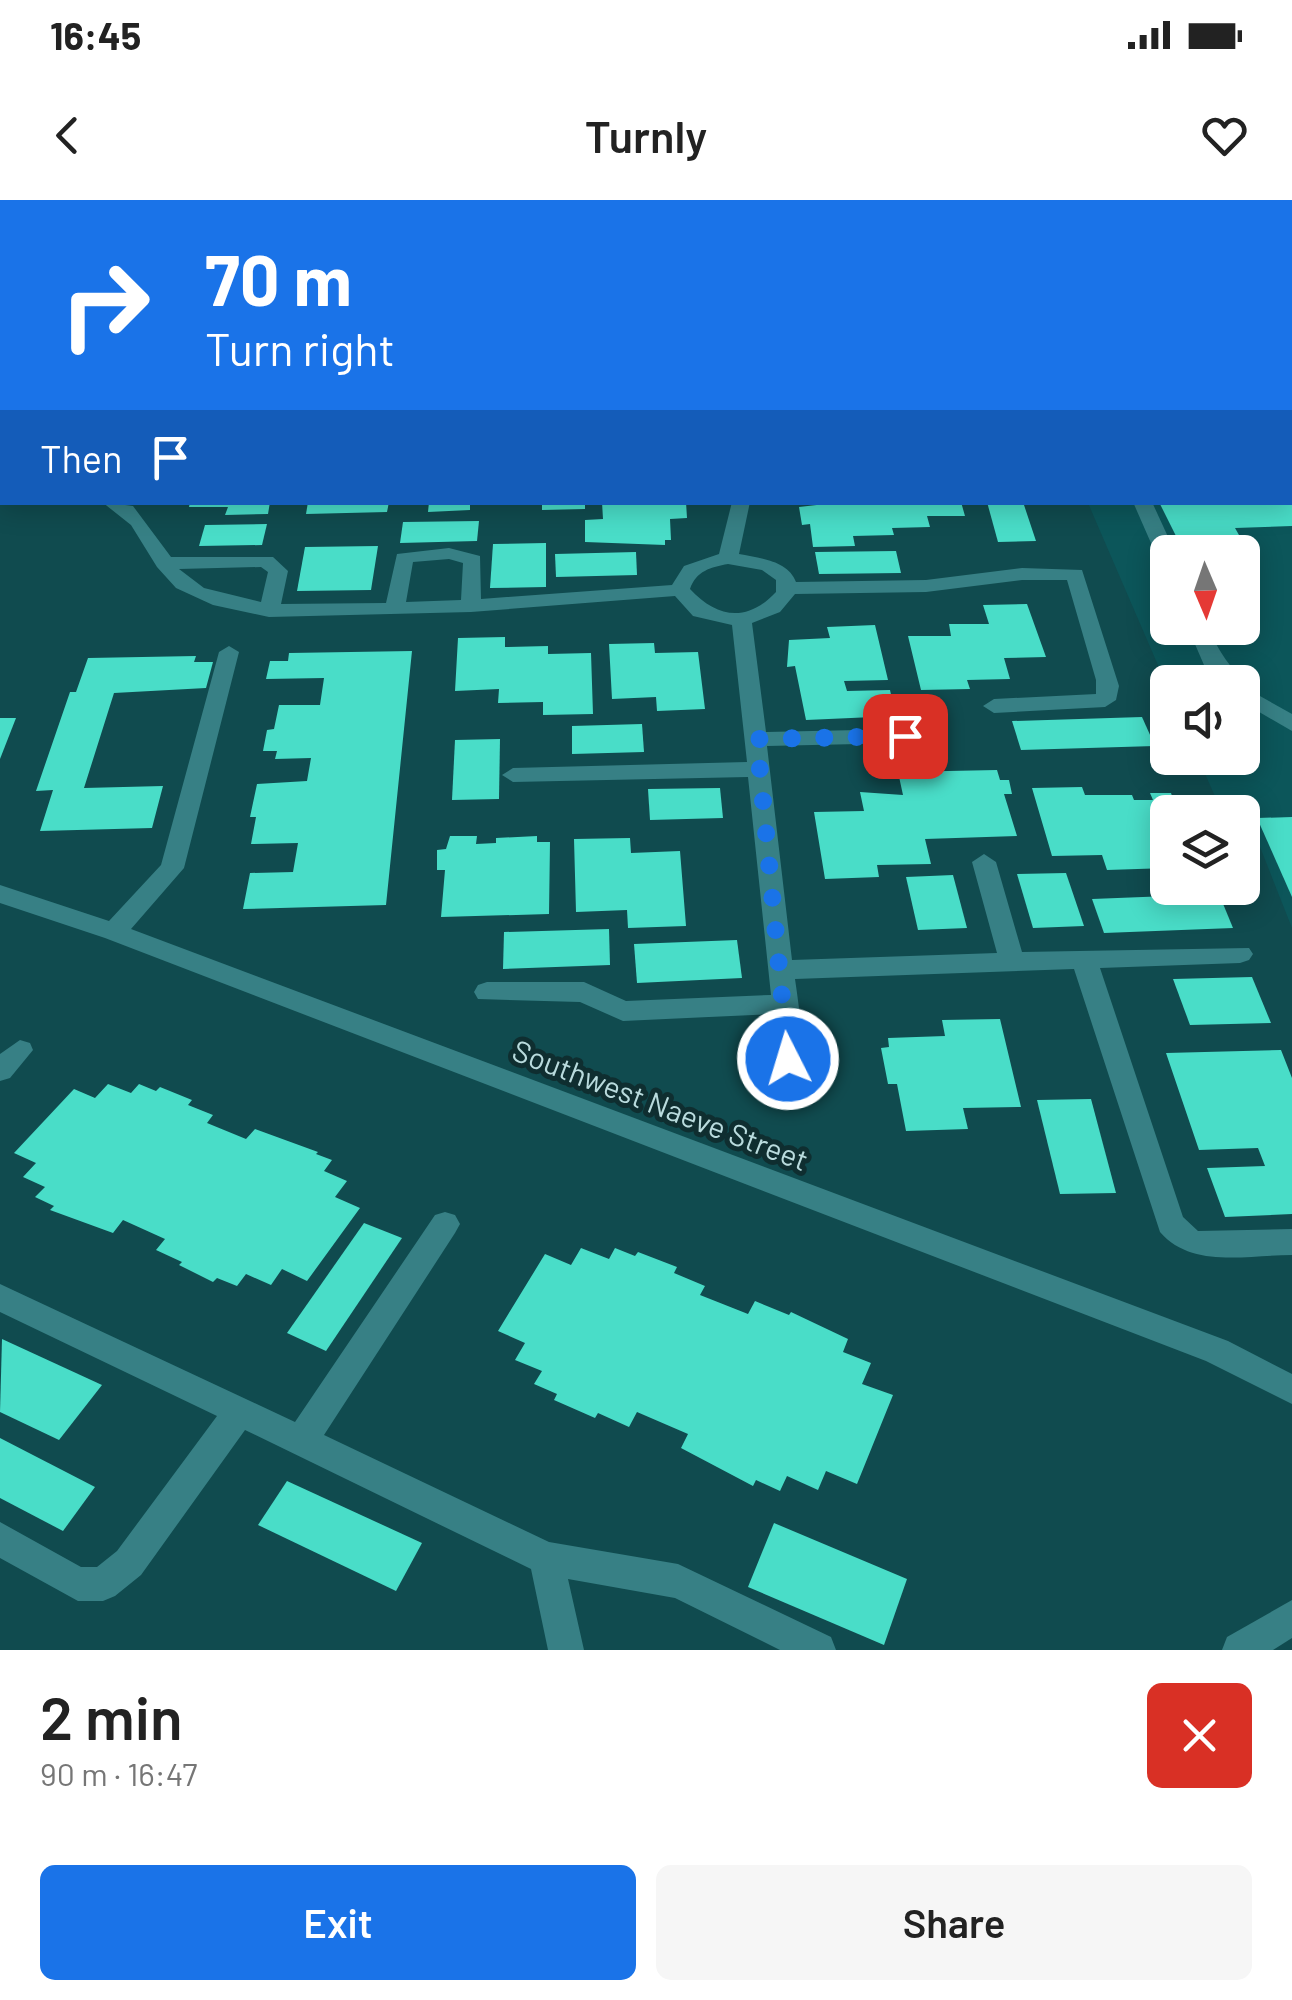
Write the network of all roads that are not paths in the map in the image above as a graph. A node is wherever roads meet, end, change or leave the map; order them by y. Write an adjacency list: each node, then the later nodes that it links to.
1 (115, 505): 6 (street)
2 (740, 505): 5 (street)
3 (1143, 505): 4 (street)
4 (1157, 535)
5 (728, 558): 7 (street); 8 (street)
6 (164, 563): 11 (street); 11 (street)
7 (787, 588): 12 (street); 15 (street)
8 (680, 590): 9 (street); 12 (street)
9 (471, 606): 10 (street); 10 (street)
10 (395, 608): 11 (street)
11 (269, 611)
12 (740, 619): 18 (street)
13 (229, 652): 23 (street)
14 (1260, 704): 16 (street)
15 (994, 706)
16 (1292, 724)
17 (905, 736): 18 (street)
18 (757, 739): 19 (street)
19 (760, 768): 20 (street); 27 (street)
20 (512, 775)
21 (984, 862): 26 (street)
22 (0, 894): 23 (street, Southwest Naeve Street)
23 (114, 932): 36 (street, Southwest Naeve Street)
24 (1240, 954): 25 (street)
25 (1084, 959): 26 (street); 34 (street)
26 (1012, 962): 27 (street)
27 (780, 970): 29 (street)
28 (487, 992): 29 (street)
29 (784, 1004): 32 (street)
30 (20, 1050): 31 (street)
31 (0, 1071)
32 (780, 1079)
33 (445, 1224): 38 (street)
34 (1292, 1242)
35 (0, 1297): 37 (street)
36 (1292, 1390)
37 (240, 1412): 38 (street); 39 (street)
38 (302, 1440): 40 (street)
39 (0, 1539)
40 (546, 1558): 42 (street); 43 (street)
41 (1292, 1618): 44 (street)
42 (566, 1650)
43 (818, 1650)
44 (1240, 1650)

